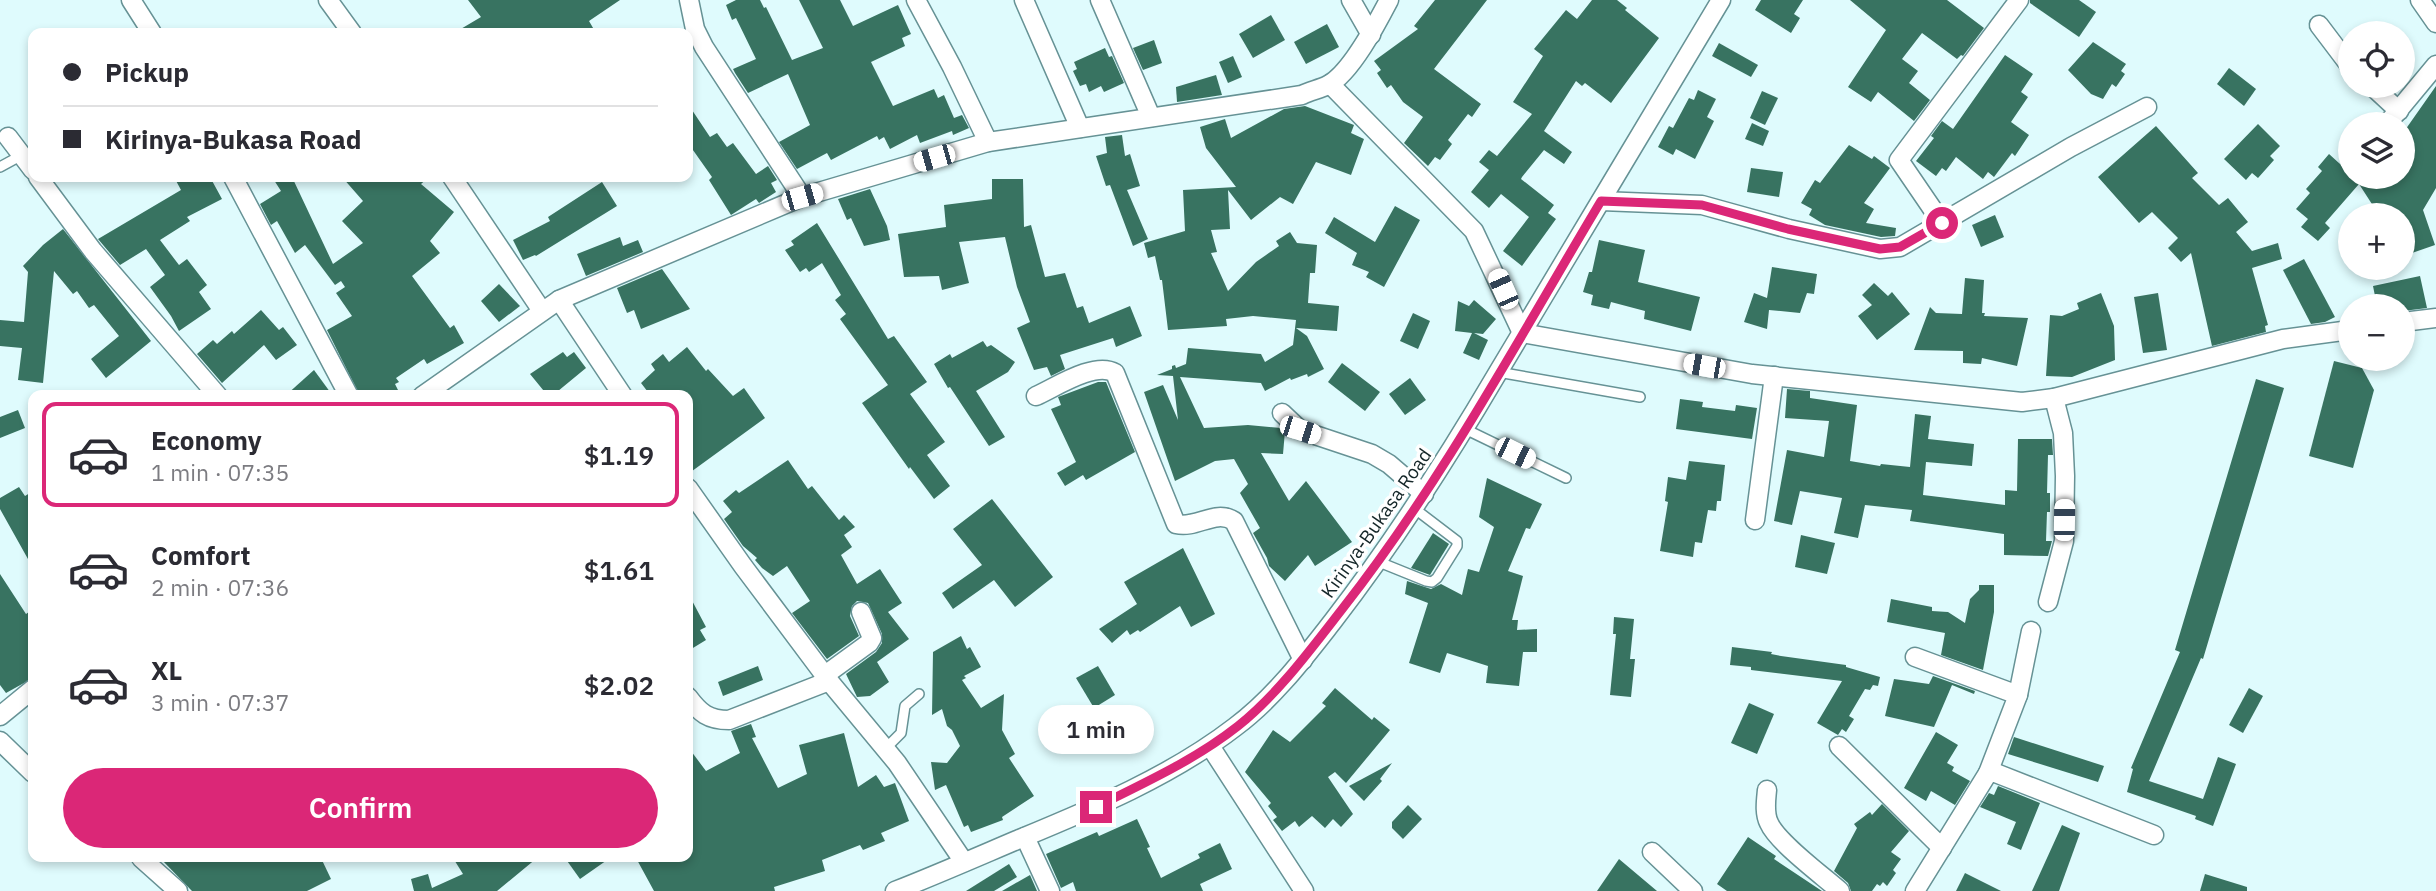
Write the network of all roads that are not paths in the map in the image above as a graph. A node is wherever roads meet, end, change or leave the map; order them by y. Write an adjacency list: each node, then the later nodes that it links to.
1 (131, 0): 14 (street)
2 (328, 0): 15 (street)
3 (689, 0): 32 (street)
4 (916, 0): 25 (street)
5 (1024, 0): 23 (street)
6 (1100, 0): 22 (street)
7 (1351, 0): 16 (street)
8 (1389, 0): 16 (street)
9 (1721, 0): 33 (street, Kirinya-Bukasa Road)
10 (2020, 0): 34 (street)
11 (2420, 0): 12 (street)
12 (2436, 23)
13 (2319, 25): 17 (street)
14 (149, 28)
15 (348, 28)
16 (1371, 35): 19 (street)
17 (2338, 50)
18 (2436, 65): 21 (street)
19 (1330, 84): 22 (street); 40 (street)
20 (2147, 107): 34 (street)
21 (2397, 112)
22 (1151, 117): 23 (street)
23 (1080, 128): 25 (street)
24 (8, 137): 26 (street)
25 (988, 142): 32 (street)
26 (22, 155): 27 (street); 28 (lane)
27 (28, 163)
28 (0, 166)
29 (42, 182): 43 (street)
30 (236, 182): 44 (street)
31 (455, 182): 36 (street)
32 (802, 197): 35 (street)
33 (1601, 201): 34 (street); 40 (street, Kirinya-Bukasa Road)
34 (1942, 223)
35 (559, 300): 36 (street); 46 (street)
36 (542, 311): 45 (street)
37 (2436, 318): 38 (street)
38 (2415, 321)
39 (2338, 332): 49 (street)
40 (1522, 333): 41 (street, Kirinya-Bukasa Road); 42 (street)
41 (1498, 372): 48 (lane); 51 (street, Kirinya-Bukasa Road)
42 (1774, 376): 49 (street); 55 (street)
43 (213, 390)
44 (346, 390)
45 (430, 390)
46 (619, 390)
47 (1035, 396): 61 (street)
48 (1640, 397)
49 (2054, 398): 57 (street)
50 (1282, 413): 54 (street)
51 (1465, 429): 52 (lane); 54 (street, Kirinya-Bukasa Road)
52 (1566, 478)
53 (693, 495): 62 (street)
54 (1419, 501): 56 (street, Kirinya-Bukasa Road); 56 (lane)
55 (1755, 520)
56 (1379, 562): 61 (street, Kirinya-Bukasa Road)
57 (2048, 602)
58 (861, 612): 62 (street)
59 (2031, 631): 65 (street)
60 (1914, 657): 65 (street)
61 (1303, 660): 69 (street, Kirinya-Bukasa Road)
62 (827, 678): 66 (street); 71 (street)
63 (28, 694): 67 (street)
64 (919, 694): 71 (lane)
65 (2018, 695): 73 (street)
66 (693, 704)
67 (0, 716)
68 (0, 741): 72 (street)
69 (1210, 746): 76 (street, Kirinya-Bukasa Road); 85 (street)
70 (1839, 746): 77 (street)
71 (885, 749): 80 (street)
72 (28, 768)
73 (1988, 772): 75 (street); 77 (street)
74 (1767, 790): 87 (street)
75 (2154, 835)
76 (1025, 837): 80 (street, Kirinya-Bukasa Road); 84 (street)
77 (1942, 848): 88 (street)
78 (1652, 852): 86 (street)
79 (145, 862): 82 (street)
80 (964, 862): 81 (street, Kirinya-Bukasa Road)
81 (932, 884): 83 (street, Kirinya-Bukasa Road)
82 (178, 891)
83 (895, 891)
84 (1050, 891)
85 (1304, 891)
86 (1693, 891)
87 (1840, 891)
88 (1915, 891)

